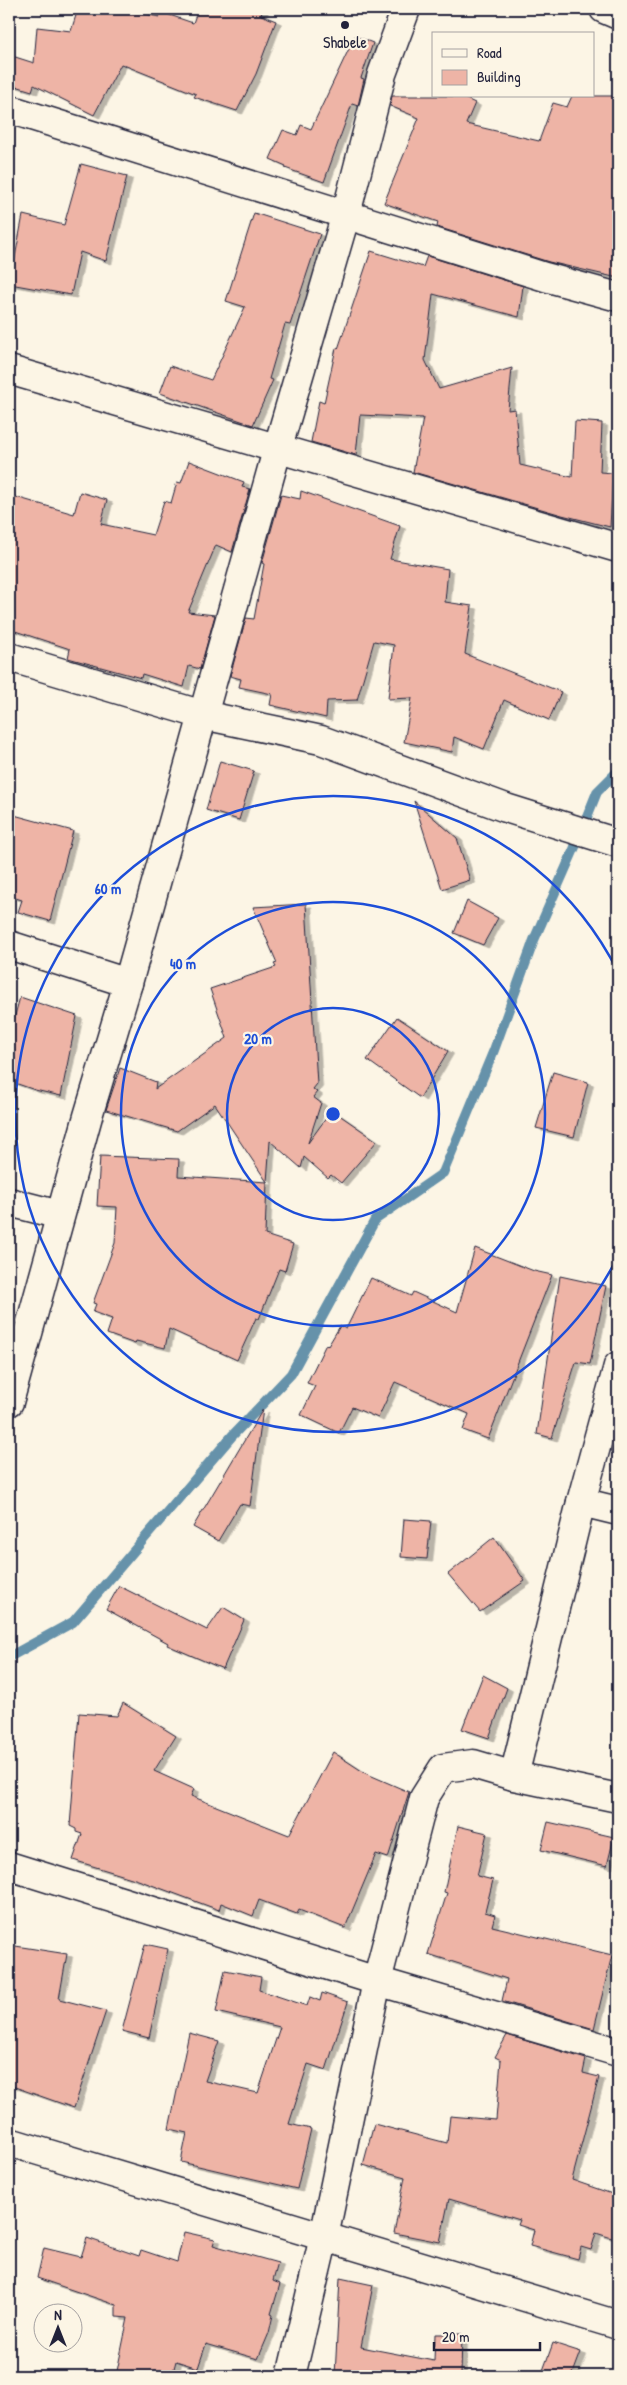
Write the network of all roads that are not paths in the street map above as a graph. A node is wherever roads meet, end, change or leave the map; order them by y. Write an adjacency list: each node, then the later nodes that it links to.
1 (406, 9): 5 (main road)
2 (604, 9): 3 (main road)
3 (618, 15)
4 (9, 110): 5 (main road)
5 (346, 214): 6 (main road); 8 (main road)
6 (618, 296)
7 (9, 370): 8 (main road)
8 (278, 447): 9 (main road); 11 (main road)
9 (618, 548)
10 (9, 657): 11 (main road)
11 (203, 715): 12 (main road); 14 (main road)
12 (618, 843)
13 (9, 945): 14 (main road)
14 (128, 983): 16 (main road)
15 (9, 1202): 16 (main road)
16 (60, 1216): 18 (main road)
17 (618, 1366): 19 (main road)
18 (9, 1402)
19 (581, 1502): 20 (main road); 21 (main road)
20 (618, 1511)
21 (514, 1776): 22 (main road); 24 (main road)
22 (618, 1798)
23 (9, 1866): 24 (main road)
24 (377, 1981): 25 (main road); 27 (main road)
25 (618, 2052)
26 (9, 2142): 27 (main road)
27 (324, 2238): 28 (main road); 29 (main road)
28 (618, 2326)
29 (291, 2376)

